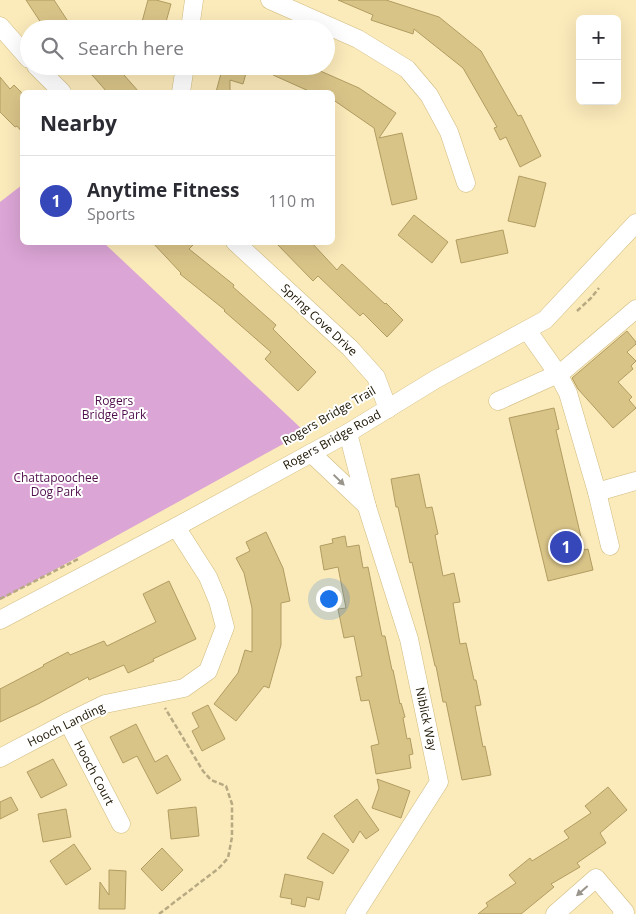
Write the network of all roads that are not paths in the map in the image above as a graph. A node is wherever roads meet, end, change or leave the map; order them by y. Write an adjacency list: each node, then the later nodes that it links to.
1 (194, 0): 3 (street)
2 (270, 0): 4 (street)
3 (191, 20)
4 (315, 20)
5 (0, 26): 7 (street)
6 (335, 29): 12 (street)
7 (20, 49)
8 (45, 75): 10 (street)
9 (184, 75): 11 (street)
10 (60, 90)
11 (181, 90)
12 (466, 183)
13 (636, 223): 16 (street, Rogers Bridge Road)
14 (238, 245): 19 (street, Spring Cove Drive)
15 (636, 309): 17 (street)
16 (527, 330): 17 (street); 19 (street, Rogers Bridge Road)
17 (558, 374): 18 (street); 23 (street)
18 (498, 401)
19 (388, 409): 20 (street, Rogers Bridge Road)
20 (348, 433): 21 (street, Rogers Bridge Road); 24 (street, Niblick Way)
21 (311, 453): 24 (street, Niblick Way, one-way to 24); 25 (street, Rogers Bridge Road)
22 (636, 480): 23 (street)
23 (596, 492): 26 (street)
24 (367, 507): 31 (street, Niblick Way)
25 (176, 527): 27 (street, Rogers Bridge Road); 28 (street, Hooch Landing)
26 (610, 546)
27 (0, 620)
28 (68, 722): 29 (street, Hooch Landing); 30 (street, Hooch Court)
29 (0, 758)
30 (121, 824)
31 (355, 914)
32 (555, 914): 33 (street, one-way to 32)
33 (622, 914)

